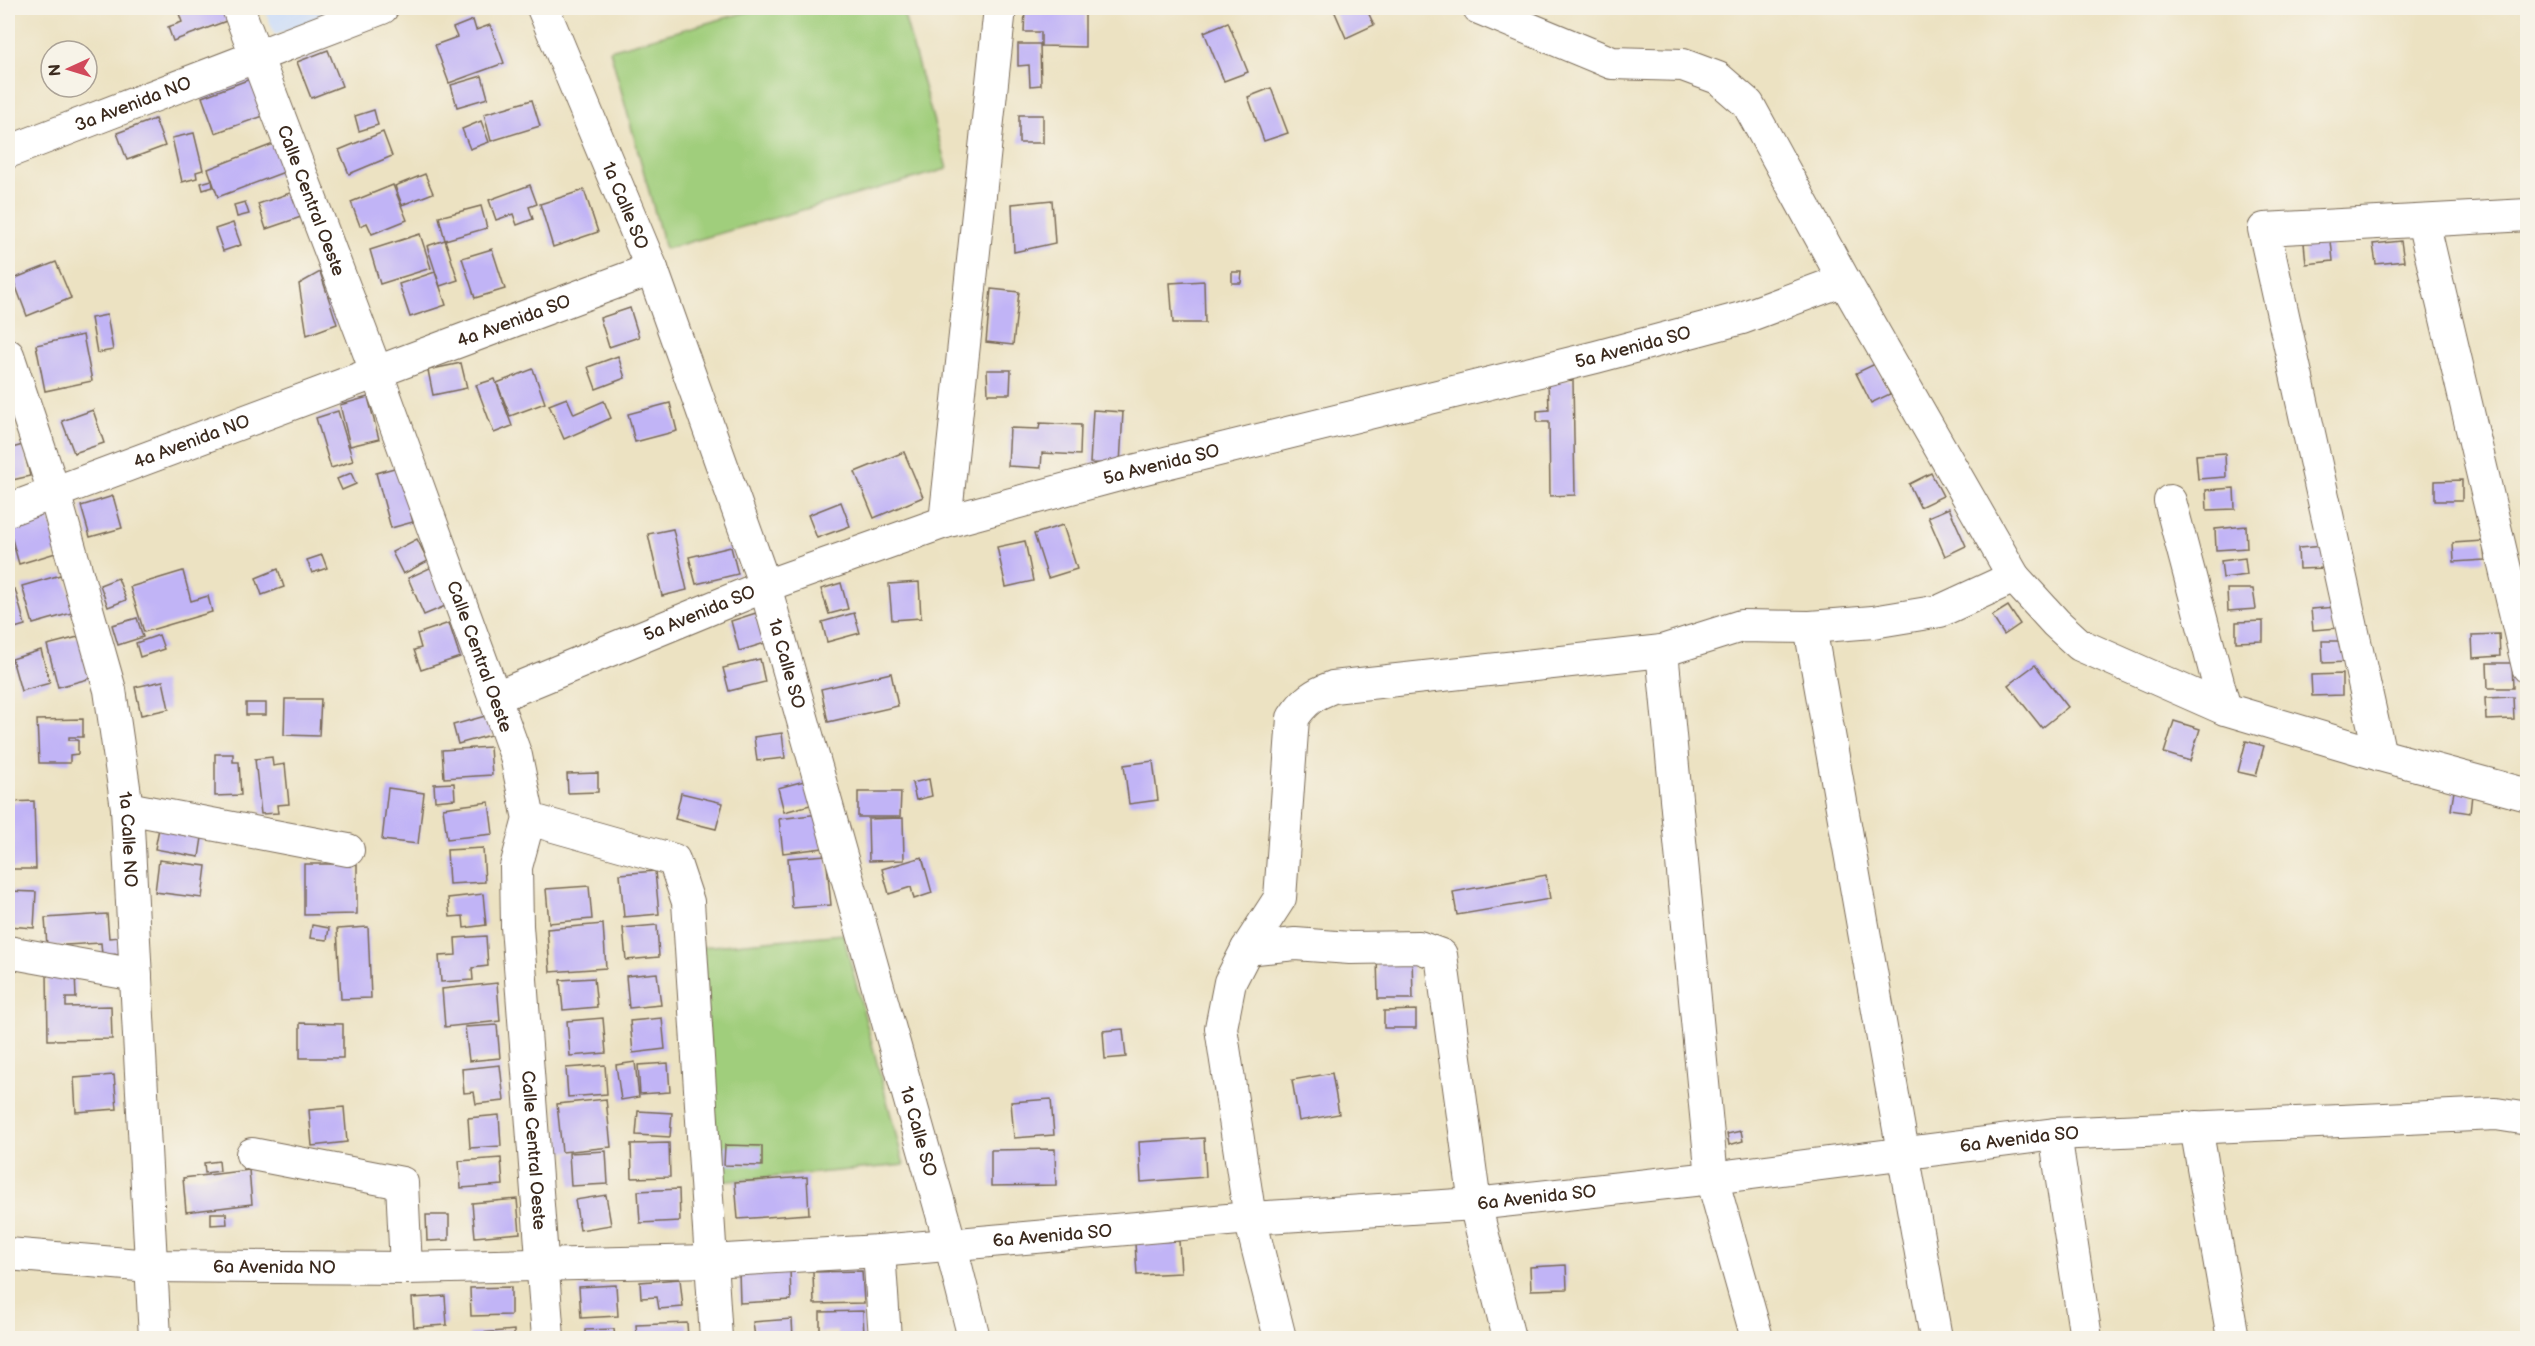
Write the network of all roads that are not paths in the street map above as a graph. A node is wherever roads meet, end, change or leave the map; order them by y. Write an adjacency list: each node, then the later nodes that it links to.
1 (238, 8): 6 (street, Calle Central Oeste)
2 (382, 8): 6 (street, 3a Avenida NO)
3 (543, 8): 10 (street, 1a Calle SO)
4 (1000, 8): 17 (street)
5 (1479, 8): 11 (street)
6 (257, 55): 7 (street, 3a Avenida NO); 13 (street, Calle Central Oeste)
7 (8, 152)
8 (2528, 215): 9 (street)
9 (2423, 221): 22 (street); 25 (street)
10 (652, 269): 13 (street, 4a Avenida SO); 19 (street, 1a Calle SO)
11 (1844, 280): 17 (street, 5a Avenida SO); 18 (street)
12 (8, 355): 14 (street, 1a Calle NO)
13 (376, 371): 14 (street, 4a Avenida NO); 23 (street, Calle Central Oeste)
14 (54, 492): 16 (street, 4a Avenida NO); 27 (street, 1a Calle NO)
15 (2170, 501): 24 (street)
16 (8, 510)
17 (945, 522): 19 (street, 5a Avenida SO)
18 (2014, 578): 20 (street); 24 (street)
19 (765, 586): 23 (street, 5a Avenida SO); 41 (street, 1a Calle SO)
20 (1810, 627): 21 (street); 36 (street)
21 (1662, 651): 30 (street); 38 (street)
22 (2528, 667)
23 (496, 697): 28 (street, Calle Central Oeste)
24 (2226, 709): 25 (street)
25 (2380, 756): 26 (street)
26 (2528, 795)
27 (127, 808): 29 (street); 32 (street, 1a Calle NO)
28 (529, 819): 44 (street); 46 (street, Calle Central Oeste)
29 (348, 850)
30 (1247, 949): 39 (street); 40 (street)
31 (8, 951): 32 (street)
32 (136, 975): 45 (street, 1a Calle NO)
33 (2528, 1119): 34 (street, 6a Avenida SO)
34 (2196, 1127): 35 (street, 6a Avenida SO); 58 (street)
35 (2055, 1134): 36 (street, 6a Avenida SO); 57 (street)
36 (1904, 1153): 38 (street, 6a Avenida SO); 56 (street)
37 (252, 1154): 47 (street)
38 (1712, 1178): 39 (street, 6a Avenida SO); 55 (street)
39 (1475, 1204): 40 (street, 6a Avenida SO); 54 (street)
40 (1250, 1218): 41 (street, 6a Avenida SO); 53 (street)
41 (951, 1246): 42 (street, 6a Avenida SO); 52 (street, 1a Calle SO)
42 (879, 1251): 44 (street, 6a Avenida SO); 51 (street)
43 (8, 1254): 45 (street, 6a Avenida NO)
44 (710, 1261): 46 (street, 6a Avenida SO); 50 (street)
45 (150, 1266): 47 (street, 6a Avenida NO); 48 (street, 1a Calle NO)
46 (543, 1266): 47 (street, 6a Avenida NO); 49 (street, Calle Central Oeste)
47 (406, 1268)
48 (155, 1338)
49 (548, 1338)
50 (716, 1338)
51 (885, 1338)
52 (974, 1338)
53 (1280, 1338)
54 (1509, 1338)
55 (1757, 1338)
56 (1936, 1338)
57 (2086, 1338)
58 (2233, 1338)

